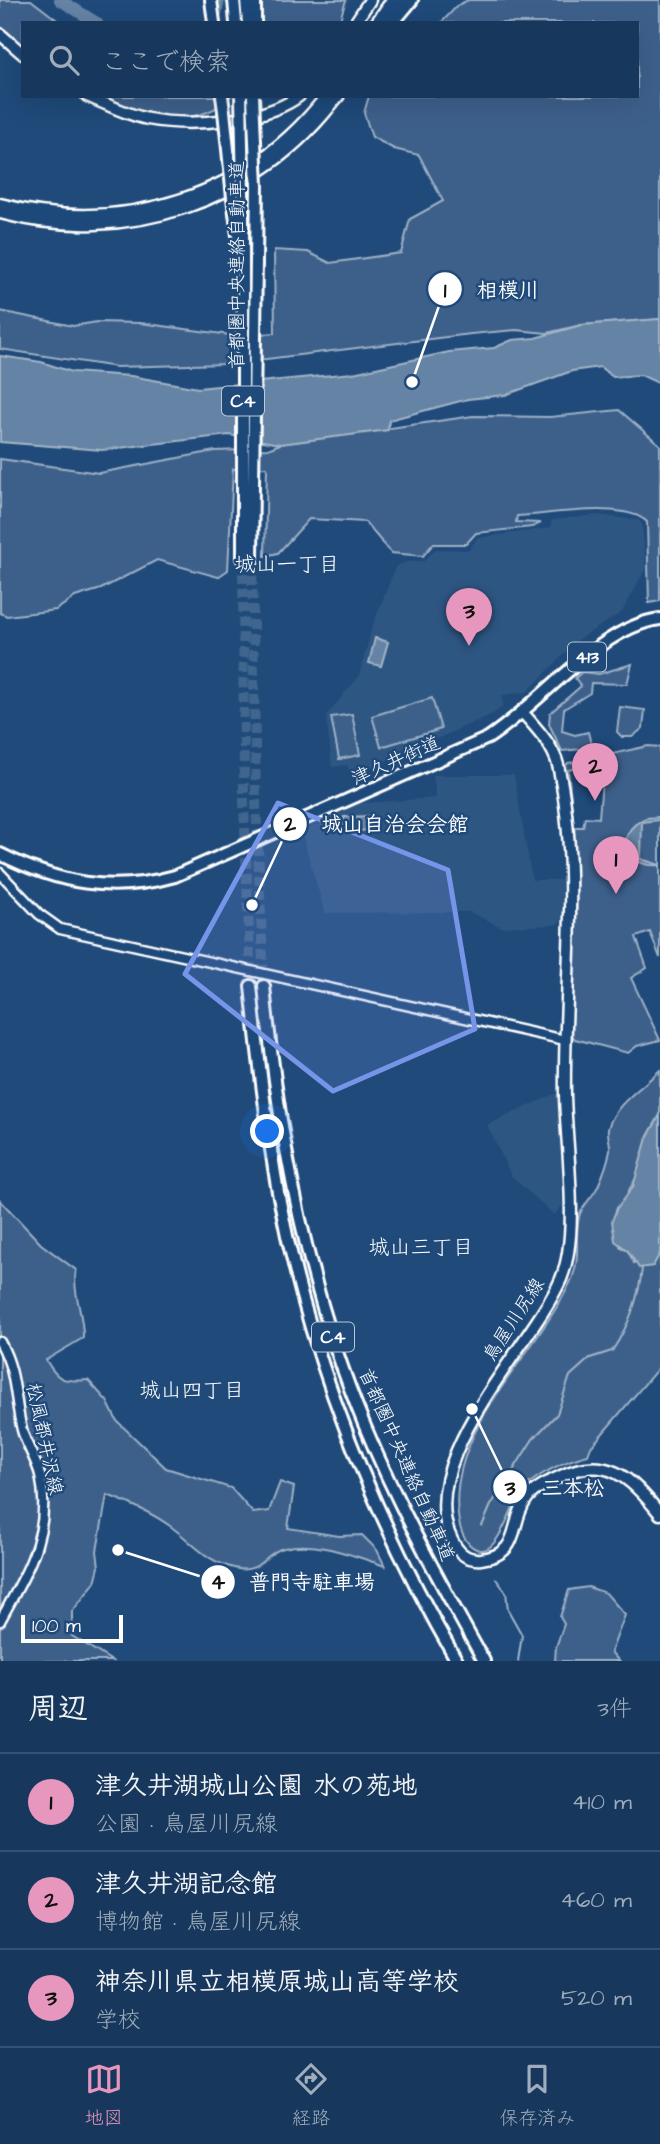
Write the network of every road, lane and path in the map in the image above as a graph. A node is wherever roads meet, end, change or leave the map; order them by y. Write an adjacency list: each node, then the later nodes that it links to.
1 (211, 0): 9 (highway)
2 (234, 0): 10 (highway)
3 (246, 0): 11 (highway)
4 (255, 0): 12 (highway)
5 (370, 0): 13 (main road)
6 (392, 0): 14 (main road)
7 (403, 0): 15 (main road)
8 (412, 0): 16 (highway)
9 (215, 21)
10 (236, 21)
11 (248, 21)
12 (255, 21)
13 (356, 21)
14 (377, 21)
15 (387, 21)
16 (395, 21)
17 (0, 34): 18 (main road)
18 (21, 52)
19 (92, 98): 23 (main road)
20 (222, 98): 26 (highway, bridge)
21 (241, 98): 26 (highway, 首都圏中央連絡自動車道, bridge)
22 (253, 98): 26 (highway, 首都圏中央連絡自動車道 / C4, bridge)
23 (295, 98)
24 (333, 98): 27 (main road)
25 (333, 98): 28 (main road)
26 (238, 196)
27 (0, 204)
28 (0, 213)
29 (660, 619): 30 (highway, 津久井街道 / 413)
30 (523, 713): 31 (highway, 津久井街道 / 413); 35 (main road, 鳥屋川尻線)
31 (1, 856)
32 (0, 873): 35 (street)
33 (251, 986): 39 (highway, 首都圏中央連絡自動車道 / C4)
34 (264, 986): 40 (highway, 首都圏中央連絡自動車道 / C4)
35 (565, 1040): 37 (main road, 鳥屋川尻線)
36 (0, 1342): 38 (street, 松風都井沢線)
37 (660, 1514)
38 (0, 1621)
39 (457, 1661)
40 (484, 1661)

